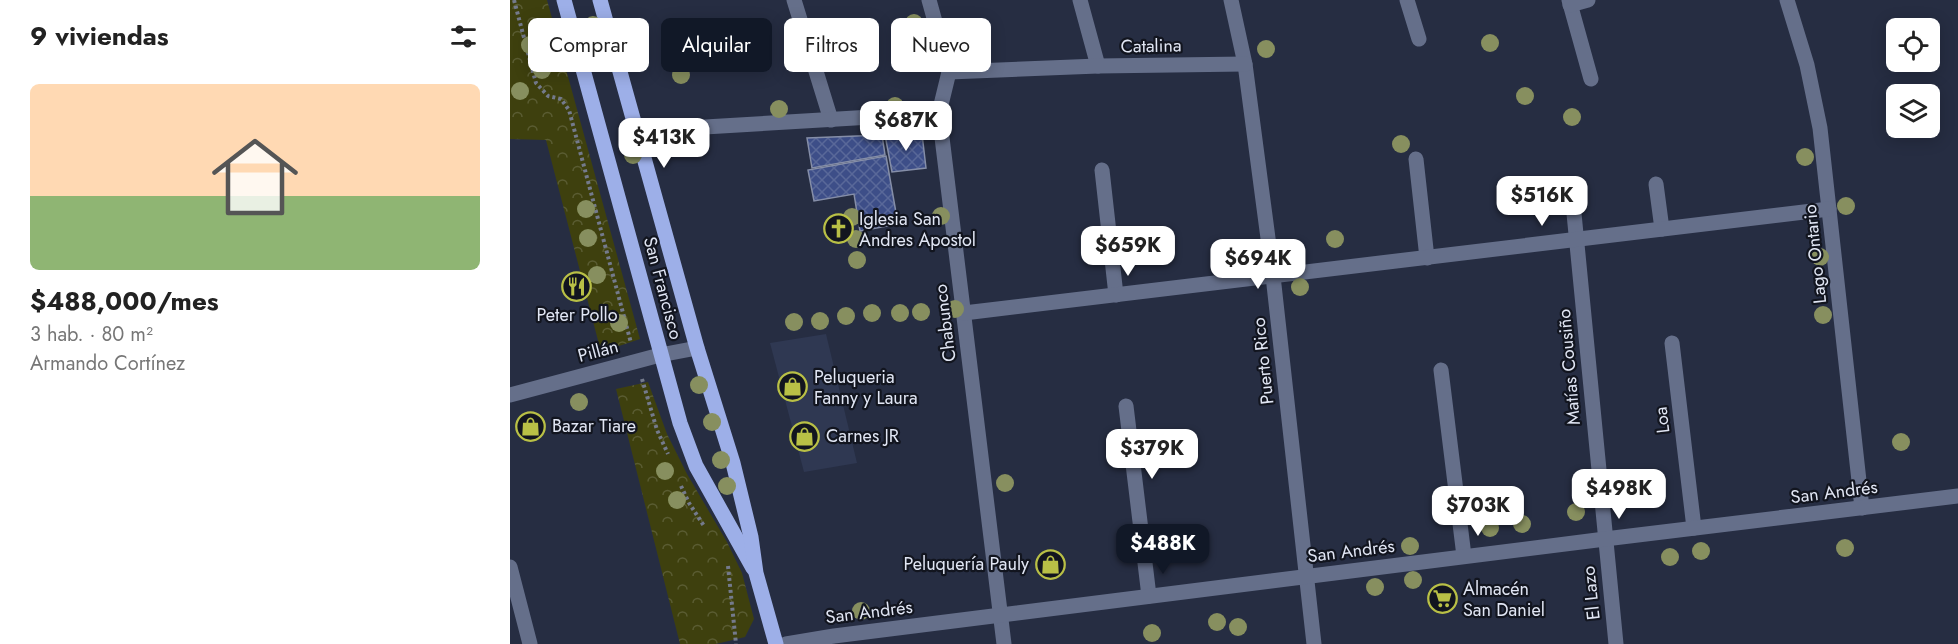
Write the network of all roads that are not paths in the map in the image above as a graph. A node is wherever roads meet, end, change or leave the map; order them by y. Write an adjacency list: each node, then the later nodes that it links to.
1 (564, 0): 34 (main road, San Francisco)
2 (600, 0): 20 (main road, San Francisco)
3 (794, 0): 19 (street)
4 (928, 0): 11 (street, Chabunco)
5 (1080, 0): 14 (street)
6 (1231, 0): 13 (street, Puerto Rico)
7 (1407, 0): 12 (street)
8 (1588, 0): 10 (street)
9 (1787, 0): 25 (street, Lago Ontario)
10 (1570, 2): 17 (street)
11 (933, 18)
12 (1419, 39)
13 (1245, 64): 14 (street, Catalina); 29 (street, Puerto Rico)
14 (1098, 66): 15 (street, Catalina)
15 (991, 70)
16 (949, 72): 18 (street, Chabunco)
17 (1591, 79)
18 (939, 113): 19 (street); 31 (street, Chabunco)
19 (831, 120): 20 (street)
20 (637, 131): 33 (main road, San Francisco)
21 (1416, 159): 28 (street)
22 (1102, 170): 30 (street)
23 (1656, 184): 26 (street)
24 (1572, 193): 27 (street, Matías Cousiño)
25 (1829, 209): 26 (street); 39 (street, Lago Ontario)
26 (1662, 229): 27 (street)
27 (1577, 239): 28 (street); 41 (street, Matías Cousiño)
28 (1427, 258): 29 (street)
29 (1273, 276): 30 (street); 45 (street, Puerto Rico)
30 (1116, 295): 31 (street)
31 (964, 313): 47 (street, Chabunco)
32 (1672, 343): 40 (street, Loa)
33 (697, 348): 34 (street, Pillán); 44 (main road, San Francisco)
34 (660, 355): 36 (street, Pillán); 44 (main road, San Francisco)
35 (1441, 370): 42 (street)
36 (510, 395)
37 (1126, 406): 46 (street)
38 (1958, 496): 39 (street, San Andrés)
39 (1862, 508): 40 (street, San Andrés)
40 (1694, 528): 41 (street, San Andrés)
41 (1605, 539): 42 (street, San Andrés); 53 (street, El Lazo)
42 (1464, 556): 45 (street, San Andrés)
43 (510, 567): 48 (street)
44 (756, 573): 49 (main road, San Francisco)
45 (1306, 576): 46 (street, San Andrés); 52 (street, Puerto Rico)
46 (1149, 596): 47 (street, San Andrés)
47 (1000, 615): 50 (street, San Andrés); 51 (street, Chabunco)
48 (530, 644)
49 (776, 644)
50 (786, 644)
51 (1004, 644)
52 (1314, 644)
53 (1616, 644)

